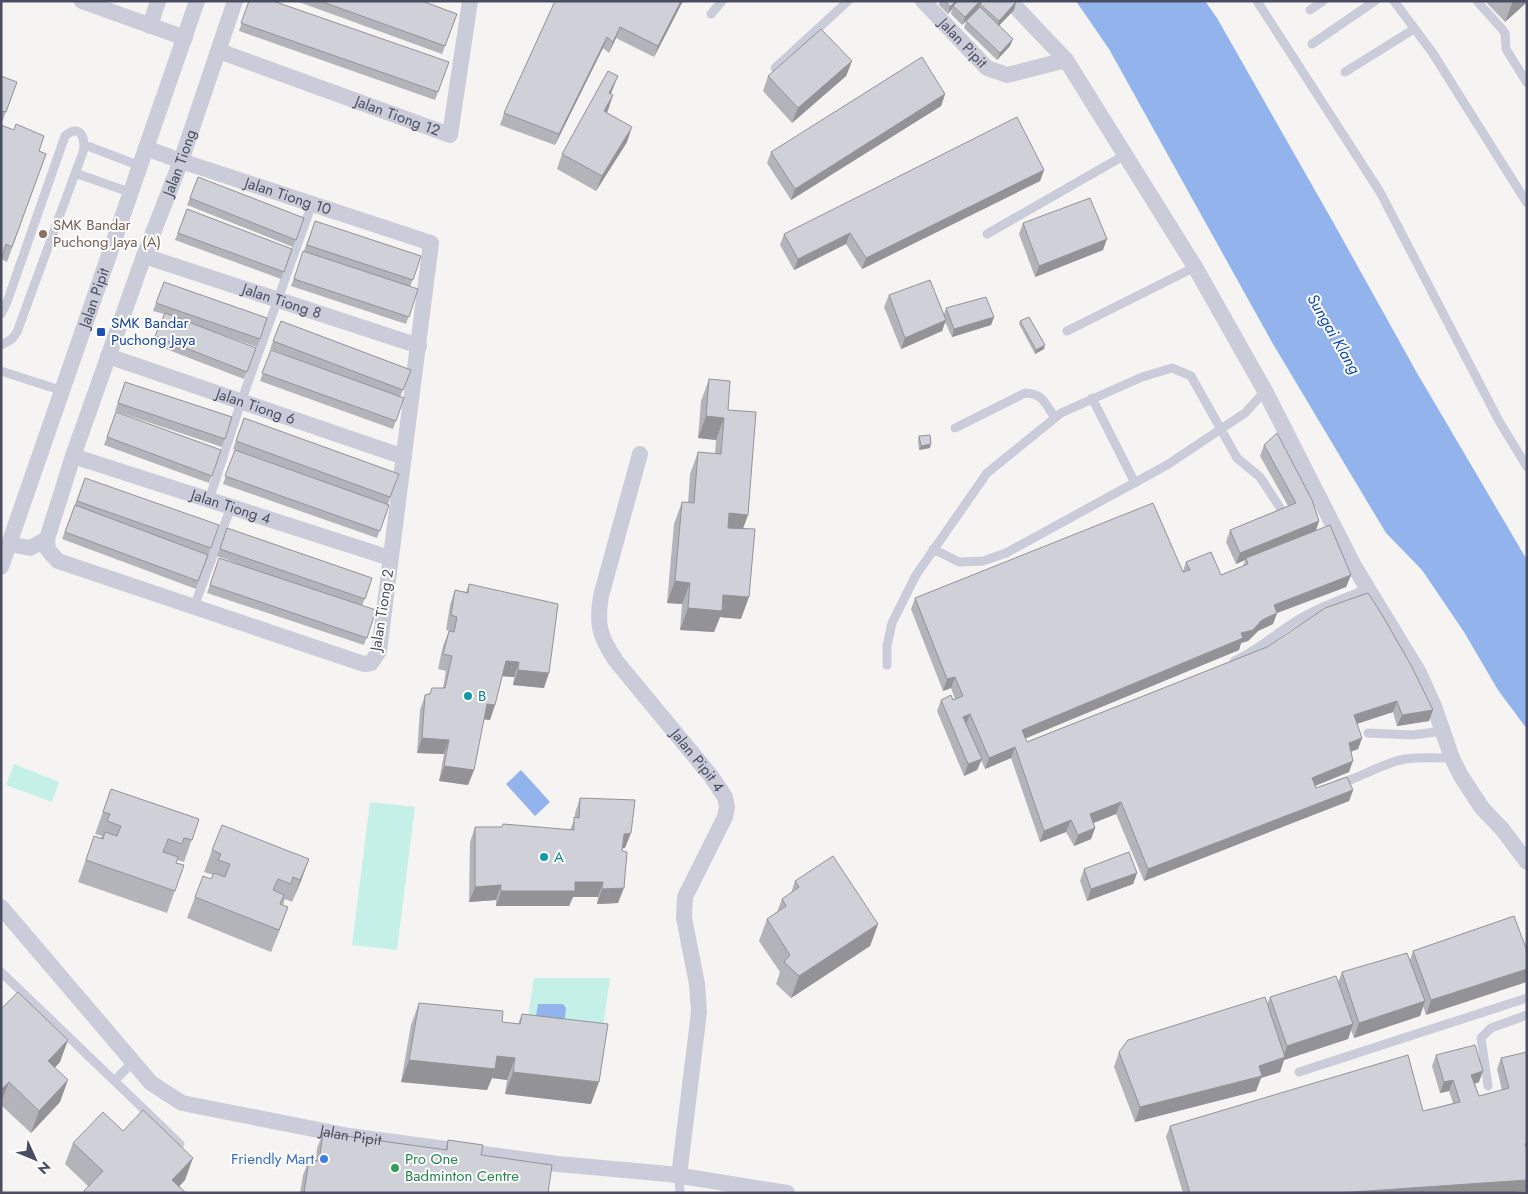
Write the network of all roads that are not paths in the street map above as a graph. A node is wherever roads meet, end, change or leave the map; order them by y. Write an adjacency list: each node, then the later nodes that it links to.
1 (82, 1): 17 (street)
2 (158, 1): 17 (street)
3 (198, 1): 19 (street, Jalan Pipit)
4 (236, 1): 21 (street, Jalan Tiong)
5 (470, 1): 21 (street, Jalan Tiong 12)
6 (722, 1): 16 (lane)
7 (848, 1): 23 (lane)
8 (923, 1): 22 (street, Jalan Pipit)
9 (1010, 1): 22 (street)
10 (1257, 1): 56 (lane)
11 (1323, 1): 15 (lane)
12 (1375, 1): 20 (lane)
13 (1394, 1): 18 (lane)
14 (1477, 1): 25 (lane)
15 (1310, 10)
16 (711, 14)
17 (150, 26): 19 (street)
18 (1414, 29): 24 (lane); 33 (lane)
19 (185, 38): 27 (street, Jalan Pipit)
20 (1312, 44)
21 (219, 51): 29 (street, Jalan Tiong)
22 (1066, 60): 28 (street)
23 (775, 68)
24 (1345, 72)
25 (1527, 83)
26 (84, 145): 30 (lane); 31 (lane); 40 (lane)
27 (146, 148): 29 (street, Jalan Tiong 10); 30 (street, Jalan Pipit)
28 (1125, 154): 35 (lane); 38 (street)
29 (181, 161): 34 (street, Jalan Tiong 10); 37 (street, Jalan Tiong)
30 (140, 166): 32 (street, Jalan Pipit)
31 (75, 173): 32 (lane); 42 (lane)
32 (132, 193): 46 (street, Jalan Pipit)
33 (1527, 203)
34 (312, 204): 36 (street, Jalan Tiong 10); 39 (lane)
35 (987, 234)
36 (431, 244): 43 (street, Jalan Tiong 2)
37 (144, 256): 39 (street, Jalan Tiong 8); 44 (street, Jalan Tiong)
38 (1195, 267): 41 (lane); 47 (street)
39 (276, 300): 43 (street, Jalan Tiong 8); 49 (lane)
40 (1, 314)
41 (1067, 331)
42 (1, 345)
43 (419, 346): 55 (street, Jalan Tiong 2)
44 (108, 356): 49 (street, Jalan Tiong 6); 54 (street, Jalan Tiong)
45 (1, 371): 46 (lane)
46 (63, 390): 61 (street, Jalan Pipit)
47 (1265, 391): 52 (lane); 66 (street)
48 (1092, 398): 50 (lane); 52 (lane); 57 (lane)
49 (241, 402): 55 (street, Jalan Tiong 6); 58 (lane)
50 (1055, 418): 51 (lane); 63 (lane)
51 (955, 428)
52 (1221, 429): 57 (lane); 60 (lane)
53 (640, 454): 84 (street, Jalan Pipit 4)
54 (73, 456): 58 (street, Jalan Tiong 4); 62 (street, Jalan Tiong)
55 (404, 457): 64 (street, Jalan Tiong 2)
56 (1527, 467)
57 (1135, 483): 63 (lane)
58 (209, 500): 59 (street, Jalan Tiong 4)
59 (231, 507): 64 (street, Jalan Tiong 4); 67 (lane)
60 (1282, 509)
61 (9, 544): 62 (street); 65 (street, Jalan Pipit)
62 (48, 545): 67 (street, Jalan Tiong 2)
63 (933, 549): 69 (lane)
64 (390, 558): 67 (street, Jalan Tiong 2)
65 (1, 567)
66 (1367, 589): 68 (lane); 71 (street)
67 (194, 607)
68 (1227, 664)
69 (887, 665)
70 (1368, 733): 71 (lane)
71 (1444, 734): 72 (street)
72 (1452, 758): 73 (lane); 74 (street)
73 (1330, 787)
74 (1527, 862)
75 (1, 907): 79 (street, Jalan Pipit)
76 (1, 972): 81 (lane)
77 (1527, 998): 80 (lane)
78 (1527, 1015): 82 (lane)
79 (133, 1062): 81 (lane); 84 (street, Jalan Pipit)
80 (1299, 1072)
81 (114, 1080): 83 (lane)
82 (1488, 1086)
83 (180, 1144)
84 (679, 1176): 85 (lane); 86 (street, Jalan Pipit)
85 (680, 1193)
86 (787, 1193)

